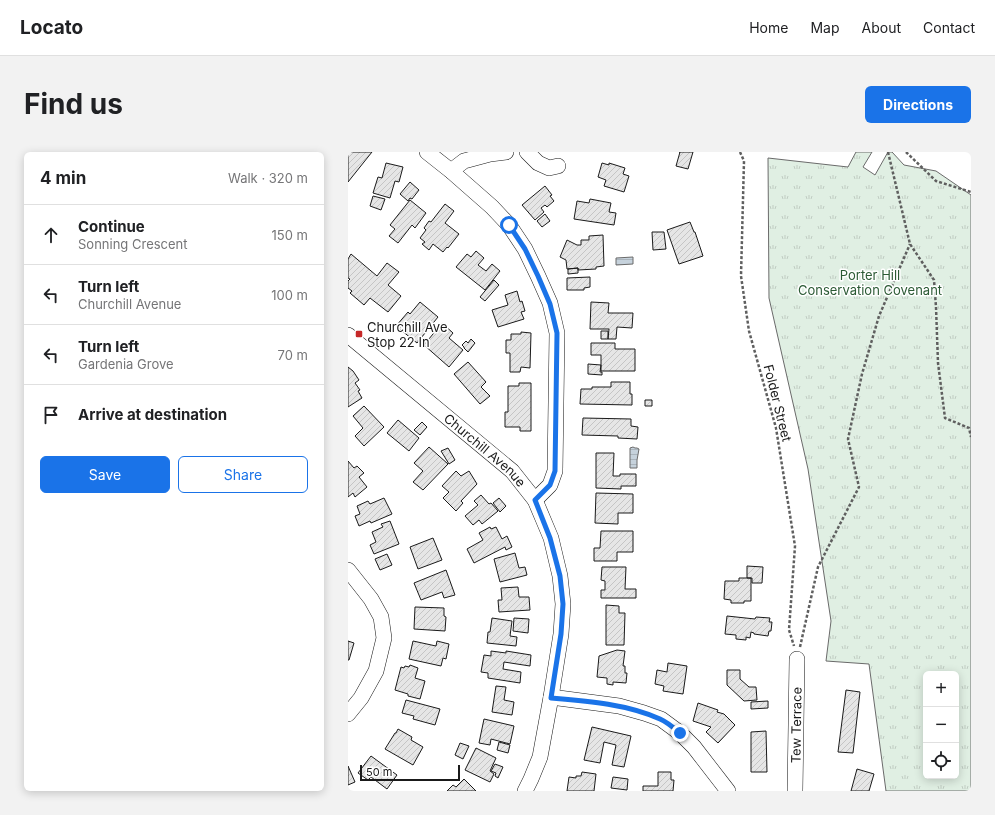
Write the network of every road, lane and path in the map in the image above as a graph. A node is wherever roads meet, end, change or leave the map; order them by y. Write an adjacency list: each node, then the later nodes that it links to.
1 (427, 152): 8 (street)
2 (506, 152): 8 (street)
3 (527, 152): 7 (street)
4 (740, 152): 15 (path, Folder Street)
5 (888, 152): 10 (path)
6 (906, 152): 9 (path)
7 (558, 166)
8 (451, 171): 13 (street)
9 (971, 192)
10 (910, 244): 12 (path); 15 (path)
11 (348, 335): 13 (street, Churchill Avenue)
12 (971, 437)
13 (535, 500): 16 (street, Churchill Avenue)
14 (348, 570): 17 (street)
15 (797, 659): 20 (street, Tew Terrace)
16 (551, 698): 18 (street, Churchill Avenue); 19 (street)
17 (348, 714)
18 (525, 791)
19 (728, 791)
20 (795, 791)

